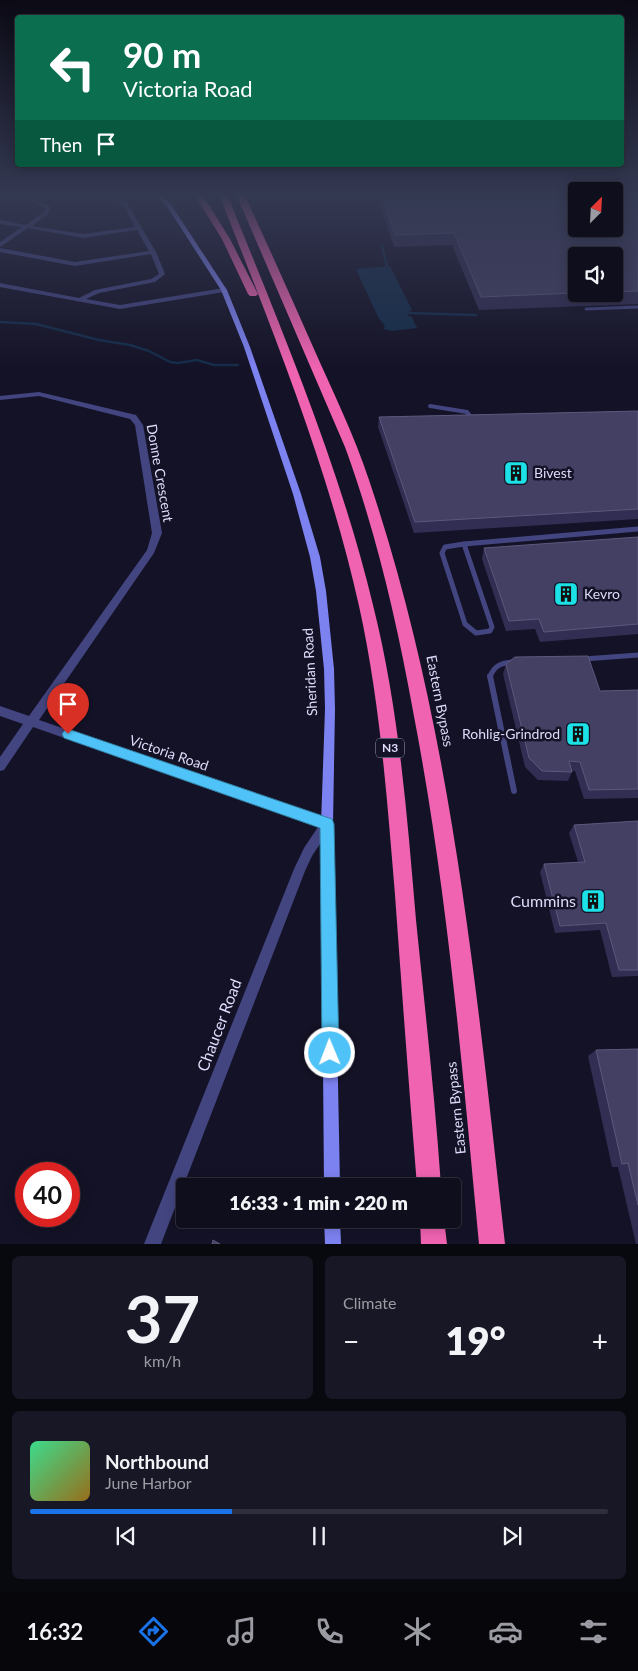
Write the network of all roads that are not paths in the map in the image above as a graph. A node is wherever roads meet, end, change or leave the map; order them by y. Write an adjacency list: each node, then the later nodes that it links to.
1 (11, 252): 2 (street)
2 (153, 252): 9 (street)
3 (199, 252): 8 (street, Sheridan Road)
4 (232, 252): 13 (highway)
5 (246, 252): 13 (highway, N3)
6 (266, 252): 34 (highway, Eastern Bypass)
7 (0, 285): 9 (street)
8 (224, 290): 9 (street); 26 (street, Sheridan Road)
9 (79, 300)
10 (636, 307): 11 (lane); 12 (lane)
11 (586, 309)
12 (638, 312)
13 (275, 325): 28 (highway, N3)
14 (0, 398): 23 (street, Donne Crescent)
15 (430, 406): 16 (lane)
16 (473, 423)
17 (638, 529): 18 (lane)
18 (464, 544): 18 (lane)
19 (638, 655): 20 (lane)
20 (580, 659)
21 (524, 662): 25 (lane)
22 (0, 711): 23 (street, Victoria Road)
23 (32, 722): 24 (street, Donne Crescent); 26 (street, Victoria Road)
24 (0, 766)
25 (514, 791)
26 (327, 824): 27 (street, Sheridan Road); 31 (street, Chaucer Road)
27 (332, 1178)
28 (429, 1178)
29 (332, 1228): 32 (street)
30 (433, 1228): 33 (highway)
31 (152, 1244)
32 (333, 1244)
33 (434, 1244)
34 (492, 1244)

